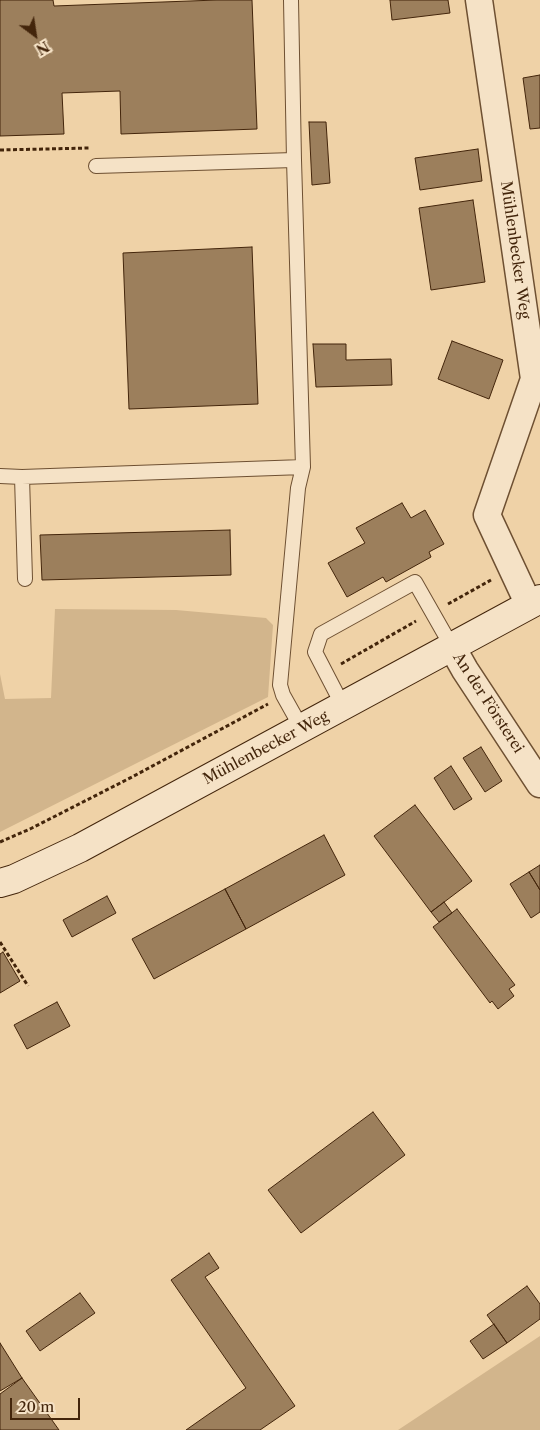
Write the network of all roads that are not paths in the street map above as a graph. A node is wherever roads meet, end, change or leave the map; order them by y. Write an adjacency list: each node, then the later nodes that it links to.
1 (291, 0): 3 (lane)
2 (479, 0): 9 (street, Mühlenbecker Weg)
3 (294, 160): 4 (lane); 5 (lane)
4 (96, 166)
5 (303, 467): 7 (lane); 12 (lane)
6 (0, 476): 7 (lane)
7 (22, 477): 8 (lane)
8 (25, 579)
9 (534, 602): 10 (main road, Mühlenbecker Weg)
10 (452, 647): 11 (main road, Mühlenbecker Weg); 11 (lane); 13 (street, An der Försterei)
11 (344, 706): 12 (main road, Mühlenbecker Weg)
12 (302, 729): 14 (main road, Mühlenbecker Weg)
13 (540, 784)
14 (0, 883)

